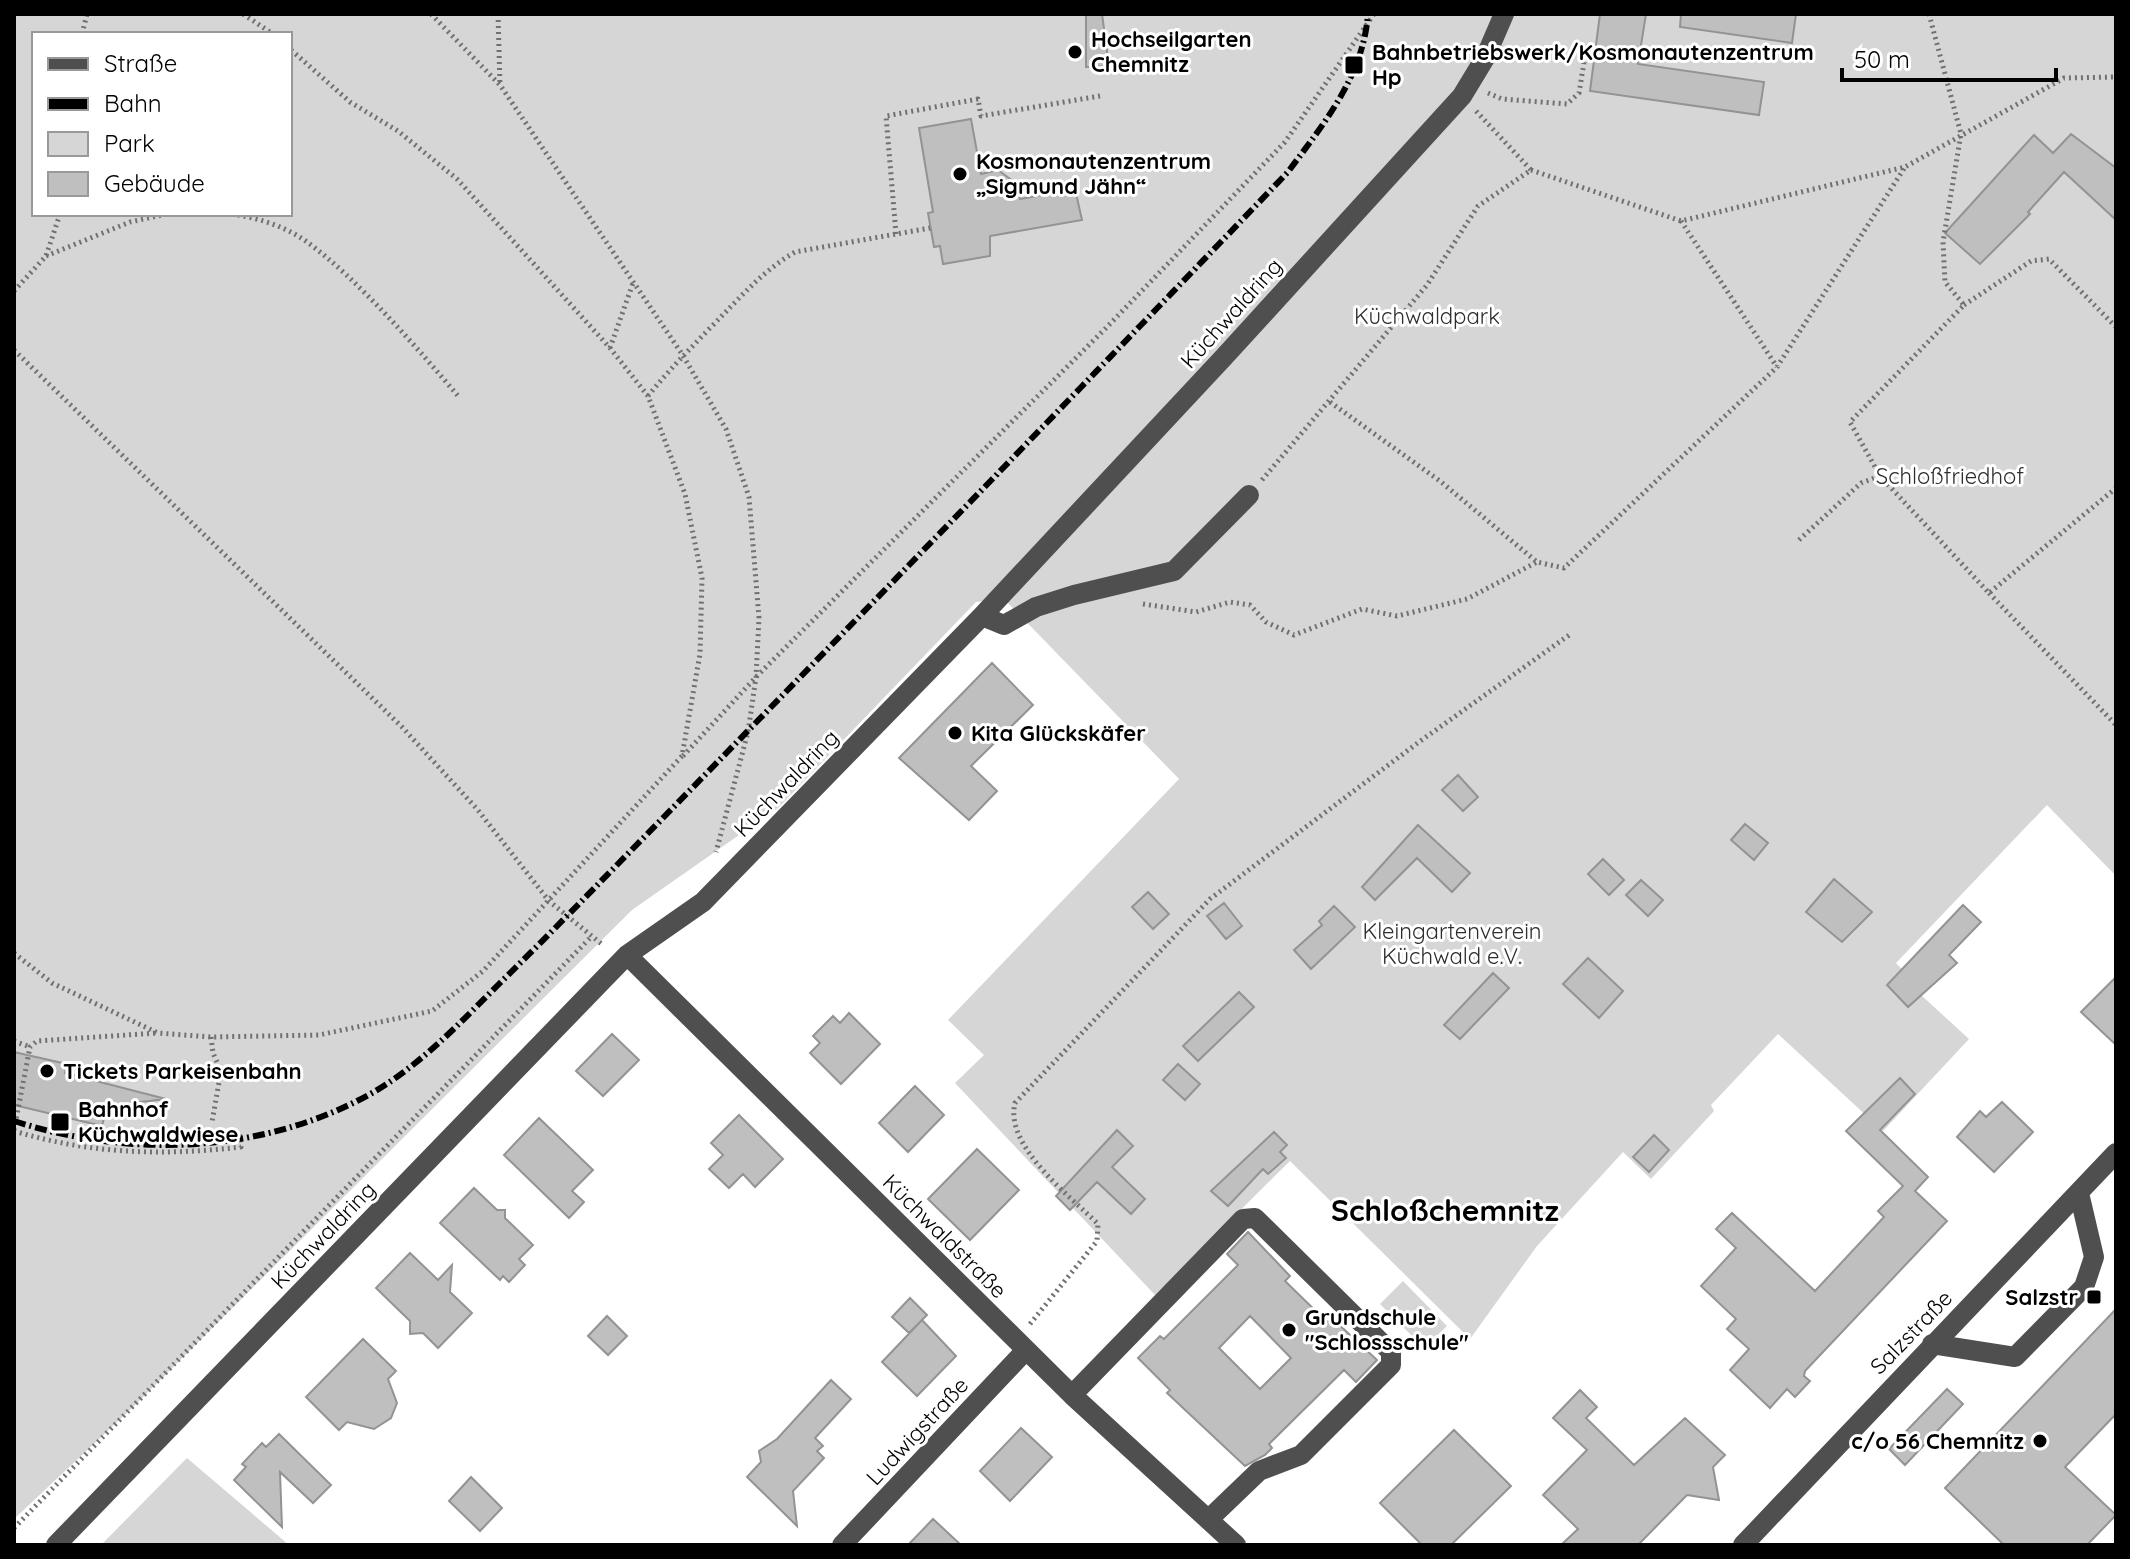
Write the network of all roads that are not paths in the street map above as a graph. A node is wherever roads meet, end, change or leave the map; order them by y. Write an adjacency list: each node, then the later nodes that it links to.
1 (1504, 14): 3 (street, Küchwaldring)
2 (1249, 495): 3 (street)
3 (982, 616): 4 (street, Küchwaldring)
4 (627, 955): 8 (street, Küchwaldstraße); 11 (street, Küchwaldring)
5 (2116, 1153): 6 (street, Salzstraße)
6 (2079, 1193): 7 (street, Salzstraße); 7 (street)
7 (1932, 1344): 14 (street, Salzstraße)
8 (1022, 1346): 9 (street, Küchwaldstraße); 12 (street, Ludwigstraße)
9 (1072, 1395): 10 (street, Küchwaldstraße); 10 (street)
10 (1209, 1519): 13 (street, Küchwaldstraße)
11 (56, 1545)
12 (842, 1545)
13 (1236, 1545)
14 (1743, 1545)

